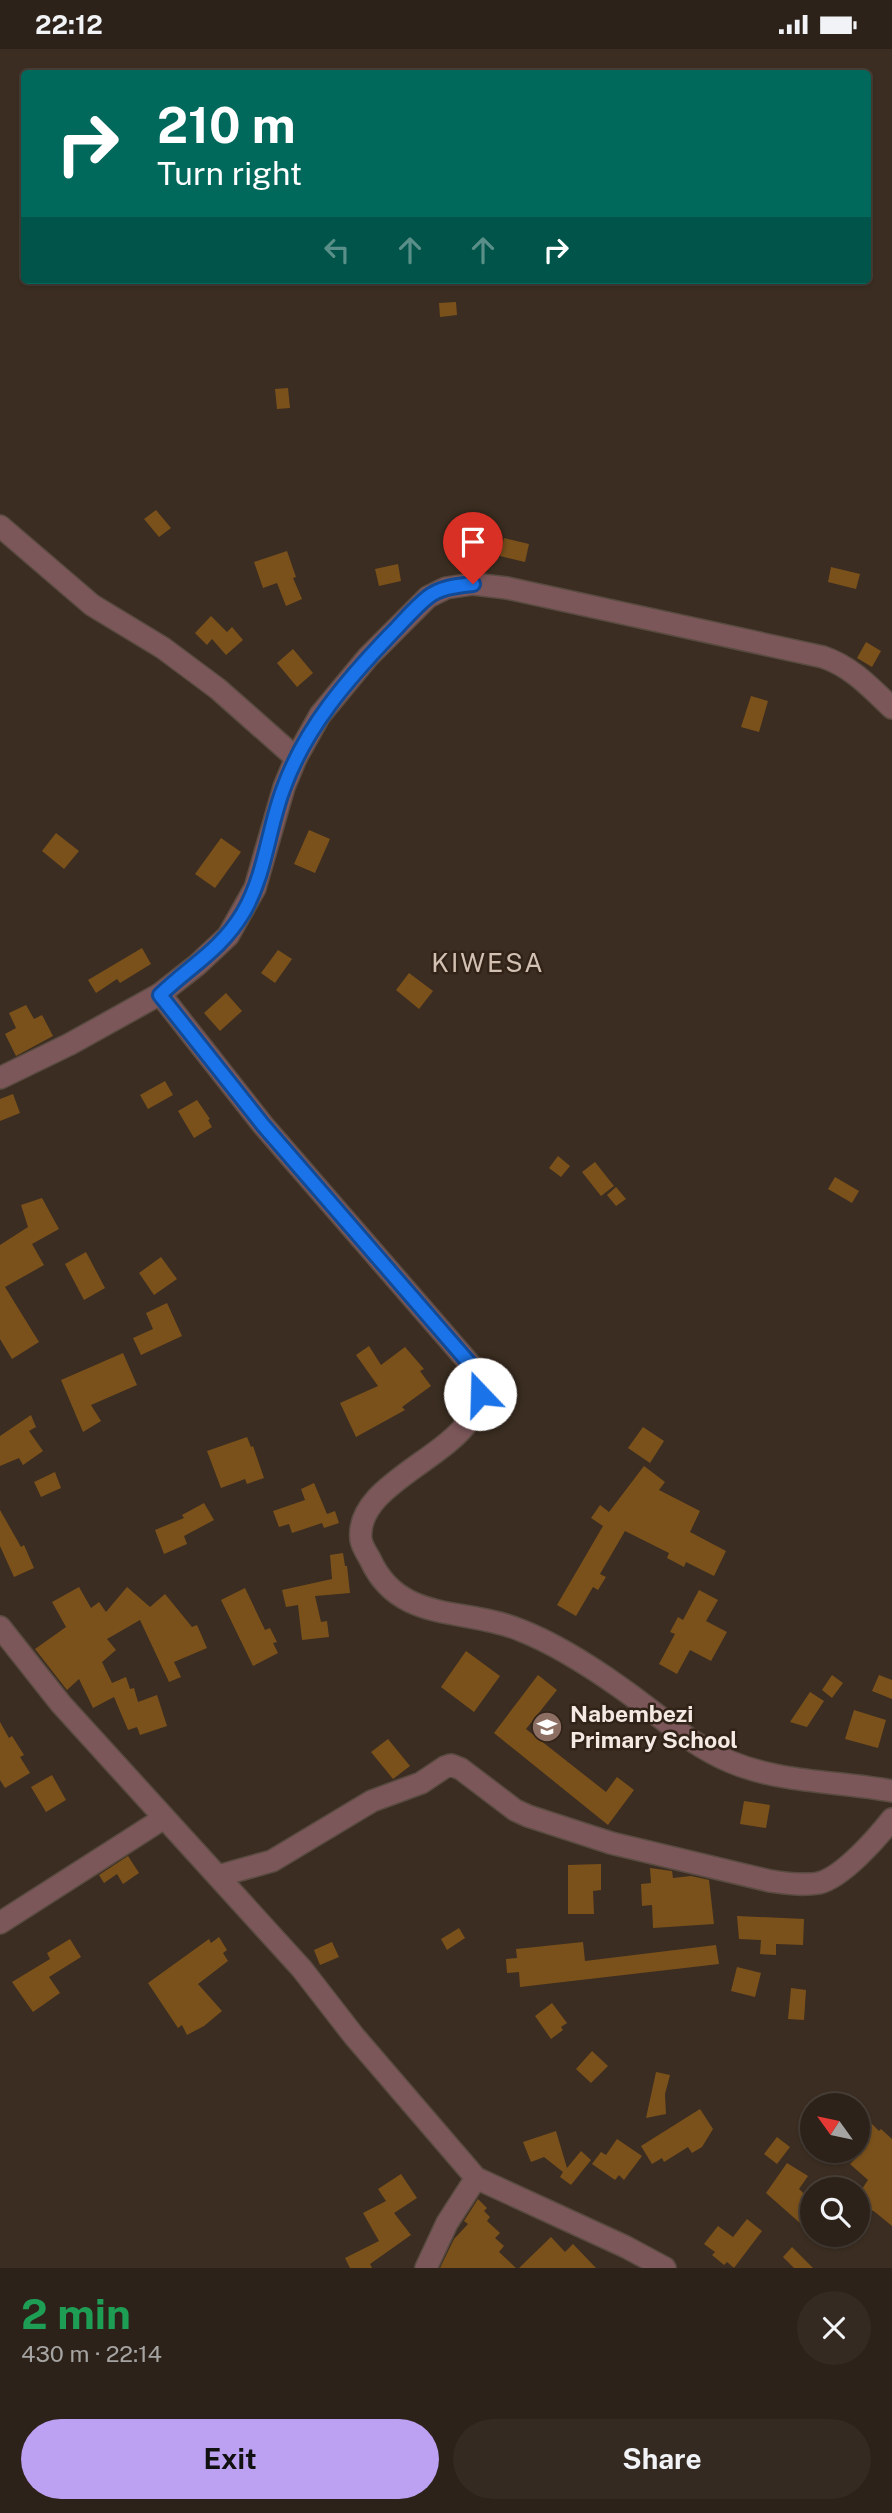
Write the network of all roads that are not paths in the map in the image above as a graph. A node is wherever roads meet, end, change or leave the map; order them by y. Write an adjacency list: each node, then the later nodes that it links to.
1 (0, 526): 3 (street)
2 (892, 708): 3 (street)
3 (296, 758): 4 (street)
4 (160, 995): 5 (street); 7 (street)
5 (0, 1078)
6 (0, 1627): 8 (street)
7 (892, 1791)
8 (164, 1818): 10 (street); 11 (street)
9 (892, 1819): 10 (street)
10 (218, 1876): 12 (street)
11 (0, 1923)
12 (476, 2178): 13 (street); 14 (street)
13 (426, 2268)
14 (665, 2268)

